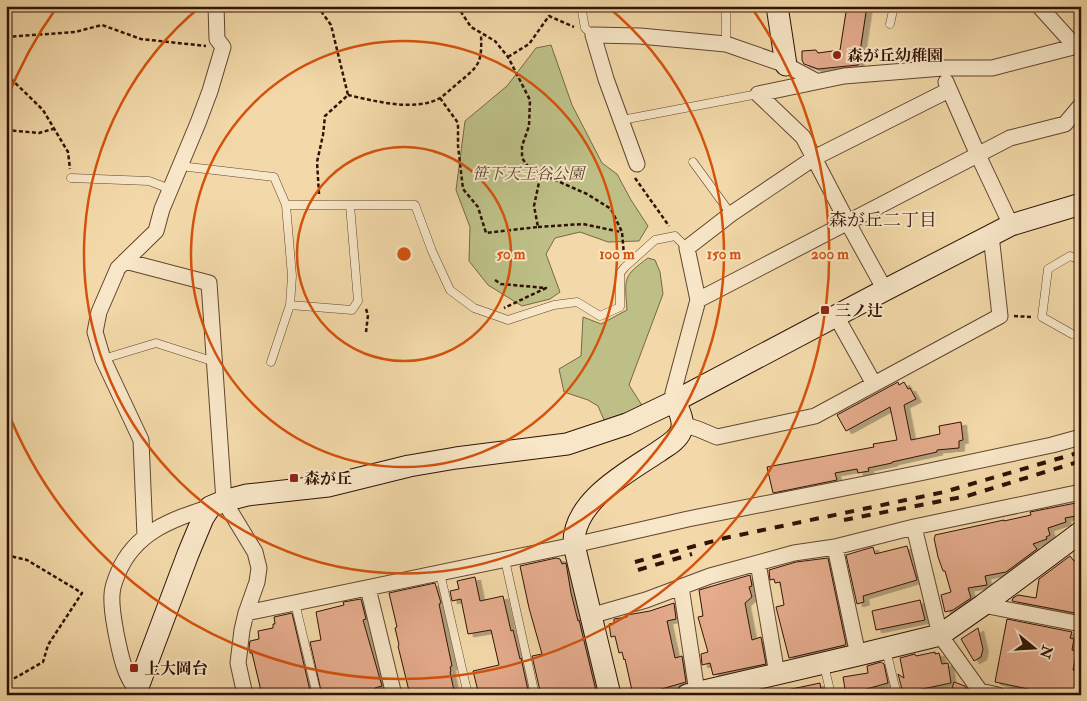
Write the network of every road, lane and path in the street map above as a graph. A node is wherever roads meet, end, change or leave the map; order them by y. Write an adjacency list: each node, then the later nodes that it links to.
1 (216, 6): 15 (street)
2 (319, 6): 23 (path)
3 (457, 6): 10 (path)
4 (581, 6): 11 (lane)
5 (726, 6): 13 (lane)
6 (777, 6): 17 (street)
7 (894, 6): 9 (lane)
8 (1039, 6): 14 (street)
9 (890, 24)
10 (481, 33): 16 (path); 24 (path)
11 (593, 35): 13 (street); 16 (path); 26 (street)
12 (6, 37): 15 (path)
13 (726, 44): 17 (street)
14 (1078, 46): 18 (street)
15 (224, 47): 33 (street)
16 (508, 57): 34 (path)
17 (786, 65): 20 (street)
18 (943, 68): 20 (street); 21 (street)
19 (6, 74): 27 (path)
20 (816, 81): 22 (street)
21 (949, 90): 29 (street); 30 (street)
22 (758, 94): 26 (lane); 30 (street)
23 (348, 95): 24 (path); 39 (path)
24 (440, 98): 44 (path)
25 (1081, 105): 29 (street)
26 (622, 120): 32 (street)
27 (53, 129): 28 (path); 35 (path)
28 (6, 130)
29 (978, 155): 42 (street); 43 (street)
30 (814, 158): 41 (street); 42 (street)
31 (693, 162): 41 (lane)
32 (637, 164): 47 (path)
33 (180, 166): 36 (street); 38 (lane)
34 (541, 173): 44 (path); 45 (path)
35 (71, 178): 36 (lane)
36 (170, 189): 50 (street)
37 (1081, 204): 43 (street)
38 (286, 205): 39 (lane); 55 (lane)
39 (319, 205): 40 (lane)
40 (350, 205): 55 (lane); 60 (lane)
41 (731, 214): 48 (street)
42 (848, 223): 53 (street); 54 (street)
43 (1011, 225): 46 (street)
44 (538, 227): 45 (path)
45 (622, 232): 51 (path)
46 (991, 235): 53 (street); 58 (street)
47 (675, 236): 48 (lane); 51 (lane)
48 (687, 248): 54 (street)
49 (1081, 260): 59 (lane)
50 (125, 261): 63 (street); 64 (street)
51 (623, 270): 60 (lane)
52 (495, 280): 60 (path)
53 (885, 290): 57 (street)
54 (698, 300): 67 (street)
55 (290, 305): 65 (lane)
56 (364, 305): 61 (path)
57 (836, 316): 66 (street); 67 (street)
58 (1000, 316): 59 (path); 66 (street)
59 (1042, 317): 62 (lane)
60 (501, 318)
61 (366, 332)
62 (1072, 334)
63 (103, 359): 64 (lane); 74 (street)
64 (215, 362): 71 (street)
65 (271, 362)
66 (874, 384): 68 (street)
67 (675, 402): 68 (street); 71 (street)
68 (682, 424): 75 (street)
69 (1081, 437): 75 (street)
70 (1081, 492): 72 (street)
71 (217, 504): 74 (street); 85 (street); 94 (street)
72 (914, 527): 76 (street); 88 (street)
73 (1081, 532): 84 (street)
74 (144, 536): 94 (street)
75 (574, 545): 78 (street); 86 (street)
76 (834, 546): 79 (street); 90 (street)
77 (6, 554): 93 (path)
78 (505, 560): 80 (street); 101 (lane)
79 (758, 563): 81 (street); 92 (street)
80 (440, 573): 82 (street); 100 (lane)
81 (681, 587): 86 (street); 96 (street)
82 (368, 588): 83 (street); 99 (street)
83 (295, 603): 85 (street); 98 (lane)
84 (983, 605): 87 (street); 88 (street)
85 (246, 613): 97 (street)
86 (590, 616): 102 (street)
87 (1081, 624)
88 (940, 635): 89 (street); 95 (street)
89 (886, 648): 90 (street); 104 (lane)
90 (858, 656): 91 (street)
91 (824, 663): 92 (street); 103 (lane)
92 (777, 674): 96 (street)
93 (6, 683)
94 (136, 692)
95 (979, 693): 105 (street)
96 (692, 694)
97 (245, 695)
98 (317, 695)
99 (394, 695)
100 (468, 695)
101 (535, 695)
102 (610, 695)
103 (831, 695)
104 (897, 695)
105 (998, 695)

